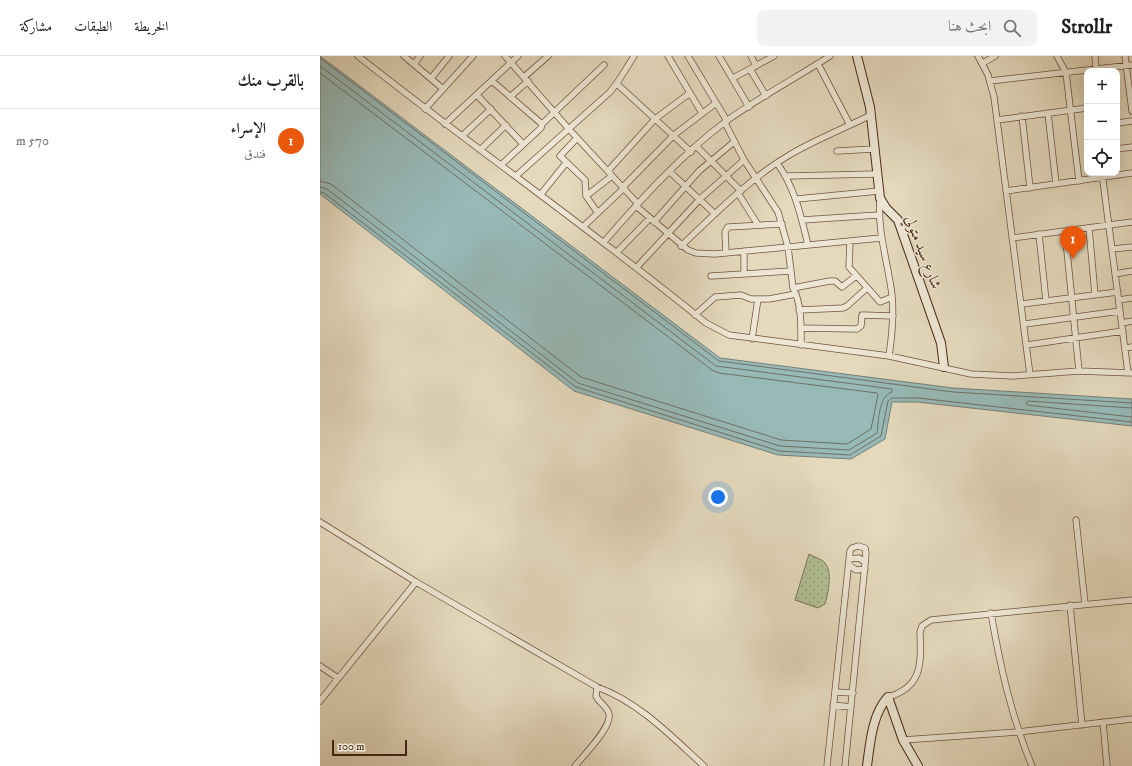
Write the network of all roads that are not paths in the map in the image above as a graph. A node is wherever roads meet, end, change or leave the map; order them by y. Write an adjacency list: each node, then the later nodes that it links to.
1 (358, 56): 49 (street)
2 (404, 56): 24 (street)
3 (420, 56): 24 (street)
4 (449, 56): 34 (street)
5 (473, 56): 40 (street)
6 (505, 56): 22 (street)
7 (518, 56): 22 (street)
8 (548, 56): 36 (street)
9 (634, 56): 39 (street)
10 (668, 56): 41 (street)
11 (688, 56): 46 (street)
12 (719, 56): 35 (street)
13 (751, 56): 28 (street)
14 (774, 56): 28 (street)
15 (830, 56): 25 (street)
16 (857, 56): 56 (street, شارع سيد متولي)
17 (978, 56): 23 (street)
18 (995, 56): 23 (street)
19 (1057, 56): 33 (street)
20 (1095, 56): 29 (street)
21 (1125, 56): 27 (street)
22 (512, 63): 36 (street); 37 (street)
23 (983, 63): 38 (street)
24 (414, 64): 40 (street)
25 (818, 64): 44 (street); 66 (street)
26 (604, 65): 53 (street)
27 (1129, 65): 30 (street); 43 (street)
28 (756, 66): 31 (street)
29 (1093, 68)
30 (1107, 68)
31 (750, 69): 35 (street); 44 (street)
32 (1084, 71): 33 (street)
33 (1066, 73): 38 (street); 51 (street)
34 (434, 76)
35 (733, 78): 47 (street)
36 (526, 79): 45 (street); 53 (street)
37 (492, 81): 42 (street); 45 (street)
38 (990, 81): 59 (street)
39 (617, 84): 58 (street); 67 (street)
40 (442, 88): 49 (street)
41 (690, 93): 54 (street); 58 (street)
42 (477, 94): 50 (street); 63 (street)
43 (1131, 94): 52 (street)
44 (766, 96): 47 (street)
45 (510, 97): 64 (street)
46 (716, 103): 54 (street); 61 (street)
47 (749, 107): 61 (street)
48 (1084, 108): 51 (street)
49 (425, 109): 63 (street)
50 (491, 109): 65 (street); 69 (street)
51 (1072, 110): 55 (street); 97 (street)
52 (1132, 111)
53 (555, 112): 64 (street); 67 (street)
54 (702, 113): 68 (street)
55 (1048, 113): 57 (street); 98 (street)
56 (871, 115): 66 (street); 75 (street, شارع سيد متولي)
57 (1022, 116): 59 (street); 101 (street)
58 (655, 119): 68 (street); 85 (street)
59 (997, 120): 102 (street)
60 (1132, 121): 62 (street)
61 (726, 122): 71 (street); 73 (street)
62 (1120, 123)
63 (445, 124): 69 (street)
64 (542, 124): 72 (street)
65 (506, 125): 72 (street); 77 (street)
66 (850, 125): 83 (street)
67 (568, 128): 70 (street); 91 (street)
68 (674, 135): 79 (street); 100 (street)
69 (462, 136): 77 (street)
70 (577, 138): 82 (street); 85 (street)
71 (734, 142): 80 (street); 81 (street)
72 (523, 144): 84 (street)
73 (697, 147): 79 (street); 80 (street)
74 (1132, 147): 76 (street)
75 (874, 149): 78 (street); 89 (street, شارع سيد متولي)
76 (1120, 149)
77 (480, 150): 84 (street)
78 (837, 151)
79 (691, 152): 86 (street)
80 (711, 160): 88 (street); 99 (street)
81 (744, 160): 88 (street); 96 (street)
82 (566, 163): 104 (street); 106 (street)
83 (777, 164): 93 (street); 96 (street)
84 (501, 165): 91 (street)
85 (608, 171): 92 (street)
86 (670, 172): 99 (street); 109 (street)
87 (1132, 173): 90 (street)
88 (726, 174): 103 (street); 107 (street)
89 (876, 174): 93 (street); 105 (street, شارع سيد متولي)
90 (1120, 174)
91 (516, 176): 104 (street)
92 (612, 176): 100 (street); 106 (street)
93 (787, 176): 108 (street)
94 (1098, 176): 97 (street)
95 (1102, 176): 118 (street)
96 (756, 178): 103 (street); 116 (street)
97 (1080, 181): 98 (street)
98 (1056, 184): 101 (street)
99 (685, 186): 107 (street); 113 (street)
100 (623, 188): 109 (street); 110 (street)
101 (1030, 188): 102 (street)
102 (1006, 191): 125 (street)
103 (739, 192): 111 (street); 117 (street)
104 (541, 194): 119 (street)
105 (879, 195): 108 (street); 112 (street); 172 (street, شارع سيد متولي)
106 (586, 196): 110 (street)
107 (700, 199): 111 (street); 122 (street)
108 (796, 199): 114 (street)
109 (637, 205): 113 (street); 127 (street)
110 (598, 213): 119 (street)
111 (714, 214): 129 (street)
112 (878, 215): 114 (street); 124 (street)
113 (652, 220): 122 (street); 134 (street)
114 (802, 220): 128 (street)
115 (1132, 222): 118 (street)
116 (782, 224): 117 (street); 130 (street)
117 (758, 225): 135 (street)
118 (1109, 225): 120 (street); 132 (street)
119 (584, 226): 127 (street)
120 (1089, 228): 121 (street); 147 (street)
121 (1065, 231): 123 (street); 149 (street)
122 (668, 234): 129 (street); 136 (street)
123 (1039, 234): 125 (street); 153 (street)
124 (881, 238): 126 (street); 148 (street)
125 (1012, 238): 154 (street)
126 (850, 241): 128 (street); 142 (street)
127 (604, 242): 134 (street)
128 (808, 245): 130 (street)
129 (681, 246): 135 (street)
130 (788, 247): 133 (street); 137 (street)
131 (1132, 247): 132 (street)
132 (1112, 250): 140 (street)
133 (744, 251): 135 (street); 139 (street)
134 (617, 252): 136 (street)
135 (726, 253)
136 (636, 268): 157 (street)
137 (791, 271): 139 (street); 143 (street)
138 (1132, 271): 140 (street)
139 (744, 273): 141 (street)
140 (1115, 274): 145 (street)
141 (711, 276)
142 (856, 276): 143 (street); 144 (street)
143 (793, 288): 146 (street)
144 (867, 288): 148 (street); 155 (street)
145 (1118, 292): 147 (street); 152 (street)
146 (796, 294): 151 (street); 155 (street)
147 (1095, 295): 149 (street)
148 (892, 297): 158 (street)
149 (1072, 298): 153 (street); 159 (street)
150 (1132, 298): 152 (street)
151 (758, 299): 157 (street); 166 (street)
152 (1119, 300): 156 (street)
153 (1046, 301): 154 (street)
154 (1022, 304): 162 (street)
155 (799, 310): 163 (street)
156 (1120, 311): 159 (street); 161 (street)
157 (695, 315): 166 (street)
158 (893, 316): 163 (street); 171 (street)
159 (1074, 317): 162 (street); 165 (street)
160 (1132, 322): 161 (street)
161 (1122, 323): 164 (street)
162 (1024, 324): 168 (street)
163 (801, 328): 167 (street)
164 (1123, 331): 165 (street); 170 (street)
165 (1077, 338): 168 (street); 173 (street)
166 (752, 339): 167 (street)
167 (801, 345): 171 (street)
168 (1028, 345): 175 (street)
169 (1132, 347): 170 (street)
170 (1125, 348): 174 (street)
171 (889, 356): 172 (street)
172 (944, 367): 175 (street)
173 (1079, 371): 174 (street); 175 (street)
174 (1130, 373)
175 (1030, 375)
176 (1076, 520): 183 (street)
177 (320, 522): 181 (street)
178 (849, 562): 179 (street); 179 (street); 180 (street); 189 (street)
179 (865, 562): 180 (street)
180 (865, 569): 190 (street)
181 (416, 582): 187 (street); 188 (street)
182 (1132, 600): 183 (street)
183 (1085, 604): 184 (street)
184 (1070, 606): 185 (street); 197 (street)
185 (991, 613): 191 (street); 198 (street)
186 (320, 666): 187 (street)
187 (338, 678): 192 (street)
188 (597, 687): 200 (street); 201 (street)
189 (835, 692): 190 (street); 193 (street)
190 (853, 694): 194 (street)
191 (888, 697): 199 (street); 204 (street)
192 (320, 700)
193 (833, 705): 194 (street); 202 (street)
194 (851, 707): 203 (street)
195 (1132, 719): 196 (street)
196 (1103, 722): 197 (street); 207 (street)
197 (1082, 725): 198 (street)
198 (1018, 732): 199 (street); 206 (street)
199 (903, 740): 205 (street)
200 (575, 766)
201 (704, 766)
202 (827, 766)
203 (845, 766)
204 (867, 766)
205 (918, 766)
206 (1032, 766)
207 (1107, 766)

